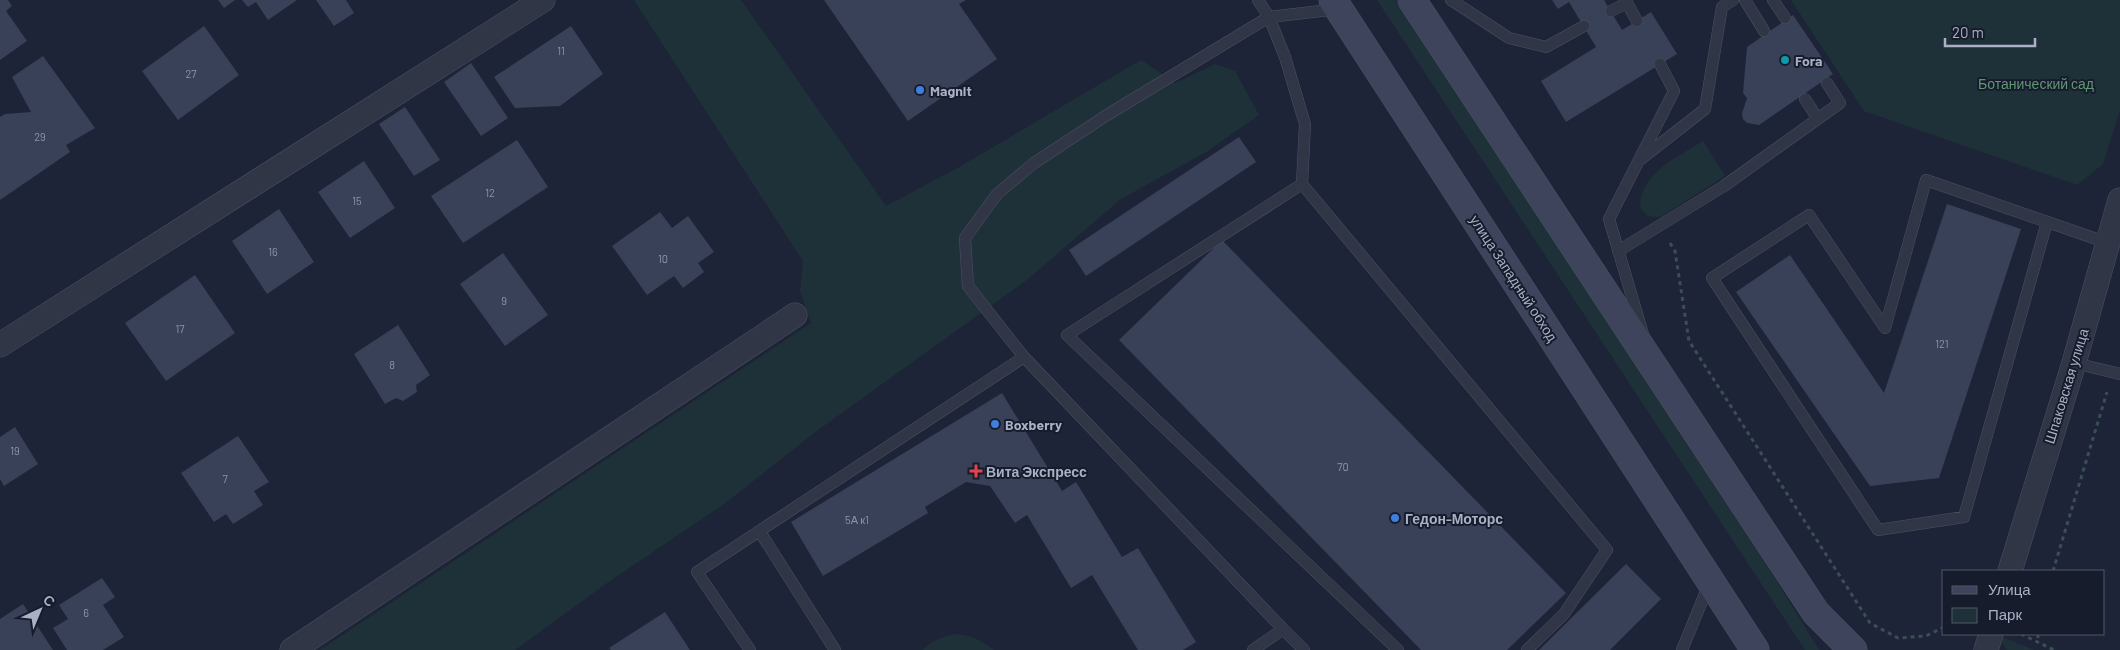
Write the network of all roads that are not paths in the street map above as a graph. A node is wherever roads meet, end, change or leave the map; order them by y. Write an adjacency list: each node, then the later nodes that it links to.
1 (543, 0): 26 (street)
2 (1258, 0): 10 (lane)
3 (1412, 0): 29 (main road)
4 (1451, 0): 13 (lane)
5 (1733, 0): 19 (lane)
6 (1745, 0): 14 (lane)
7 (1773, 0): 11 (lane)
8 (1336, 4): 10 (lane); 33 (main road, улица Западный обход)
9 (1611, 11): 12 (lane)
10 (1269, 18): 20 (lane); 27 (lane)
11 (1785, 18)
12 (1637, 21)
13 (1584, 26)
14 (1764, 31)
15 (1660, 64): 19 (lane)
16 (1827, 83): 18 (lane)
17 (1806, 99): 18 (lane)
18 (1818, 119): 24 (lane)
19 (1638, 162): 24 (lane)
20 (1302, 184): 41 (lane); 42 (lane)
21 (2120, 200): 23 (street, Шпаковская улица)
22 (2047, 222): 22 (lane); 23 (lane)
23 (2108, 243): 28 (street, Шпаковская улица)
24 (1618, 251): 29 (lane)
25 (795, 315): 36 (street)
26 (0, 345)
27 (1024, 357): 31 (lane); 34 (lane)
28 (2074, 363): 30 (lane); 32 (street, Шпаковская улица)
29 (1654, 369): 45 (main road)
30 (2117, 373)
31 (760, 532): 37 (lane); 38 (lane)
32 (2010, 570)
33 (1710, 580): 43 (lane); 44 (main road, улица Западный обход)
34 (1283, 629): 39 (lane); 40 (lane)
35 (1991, 635): 46 (street)
36 (292, 650)
37 (750, 650)
38 (835, 650)
39 (1253, 650)
40 (1304, 650)
41 (1398, 650)
42 (1527, 650)
43 (1682, 650)
44 (1755, 650)
45 (1853, 650)
46 (1986, 650)

